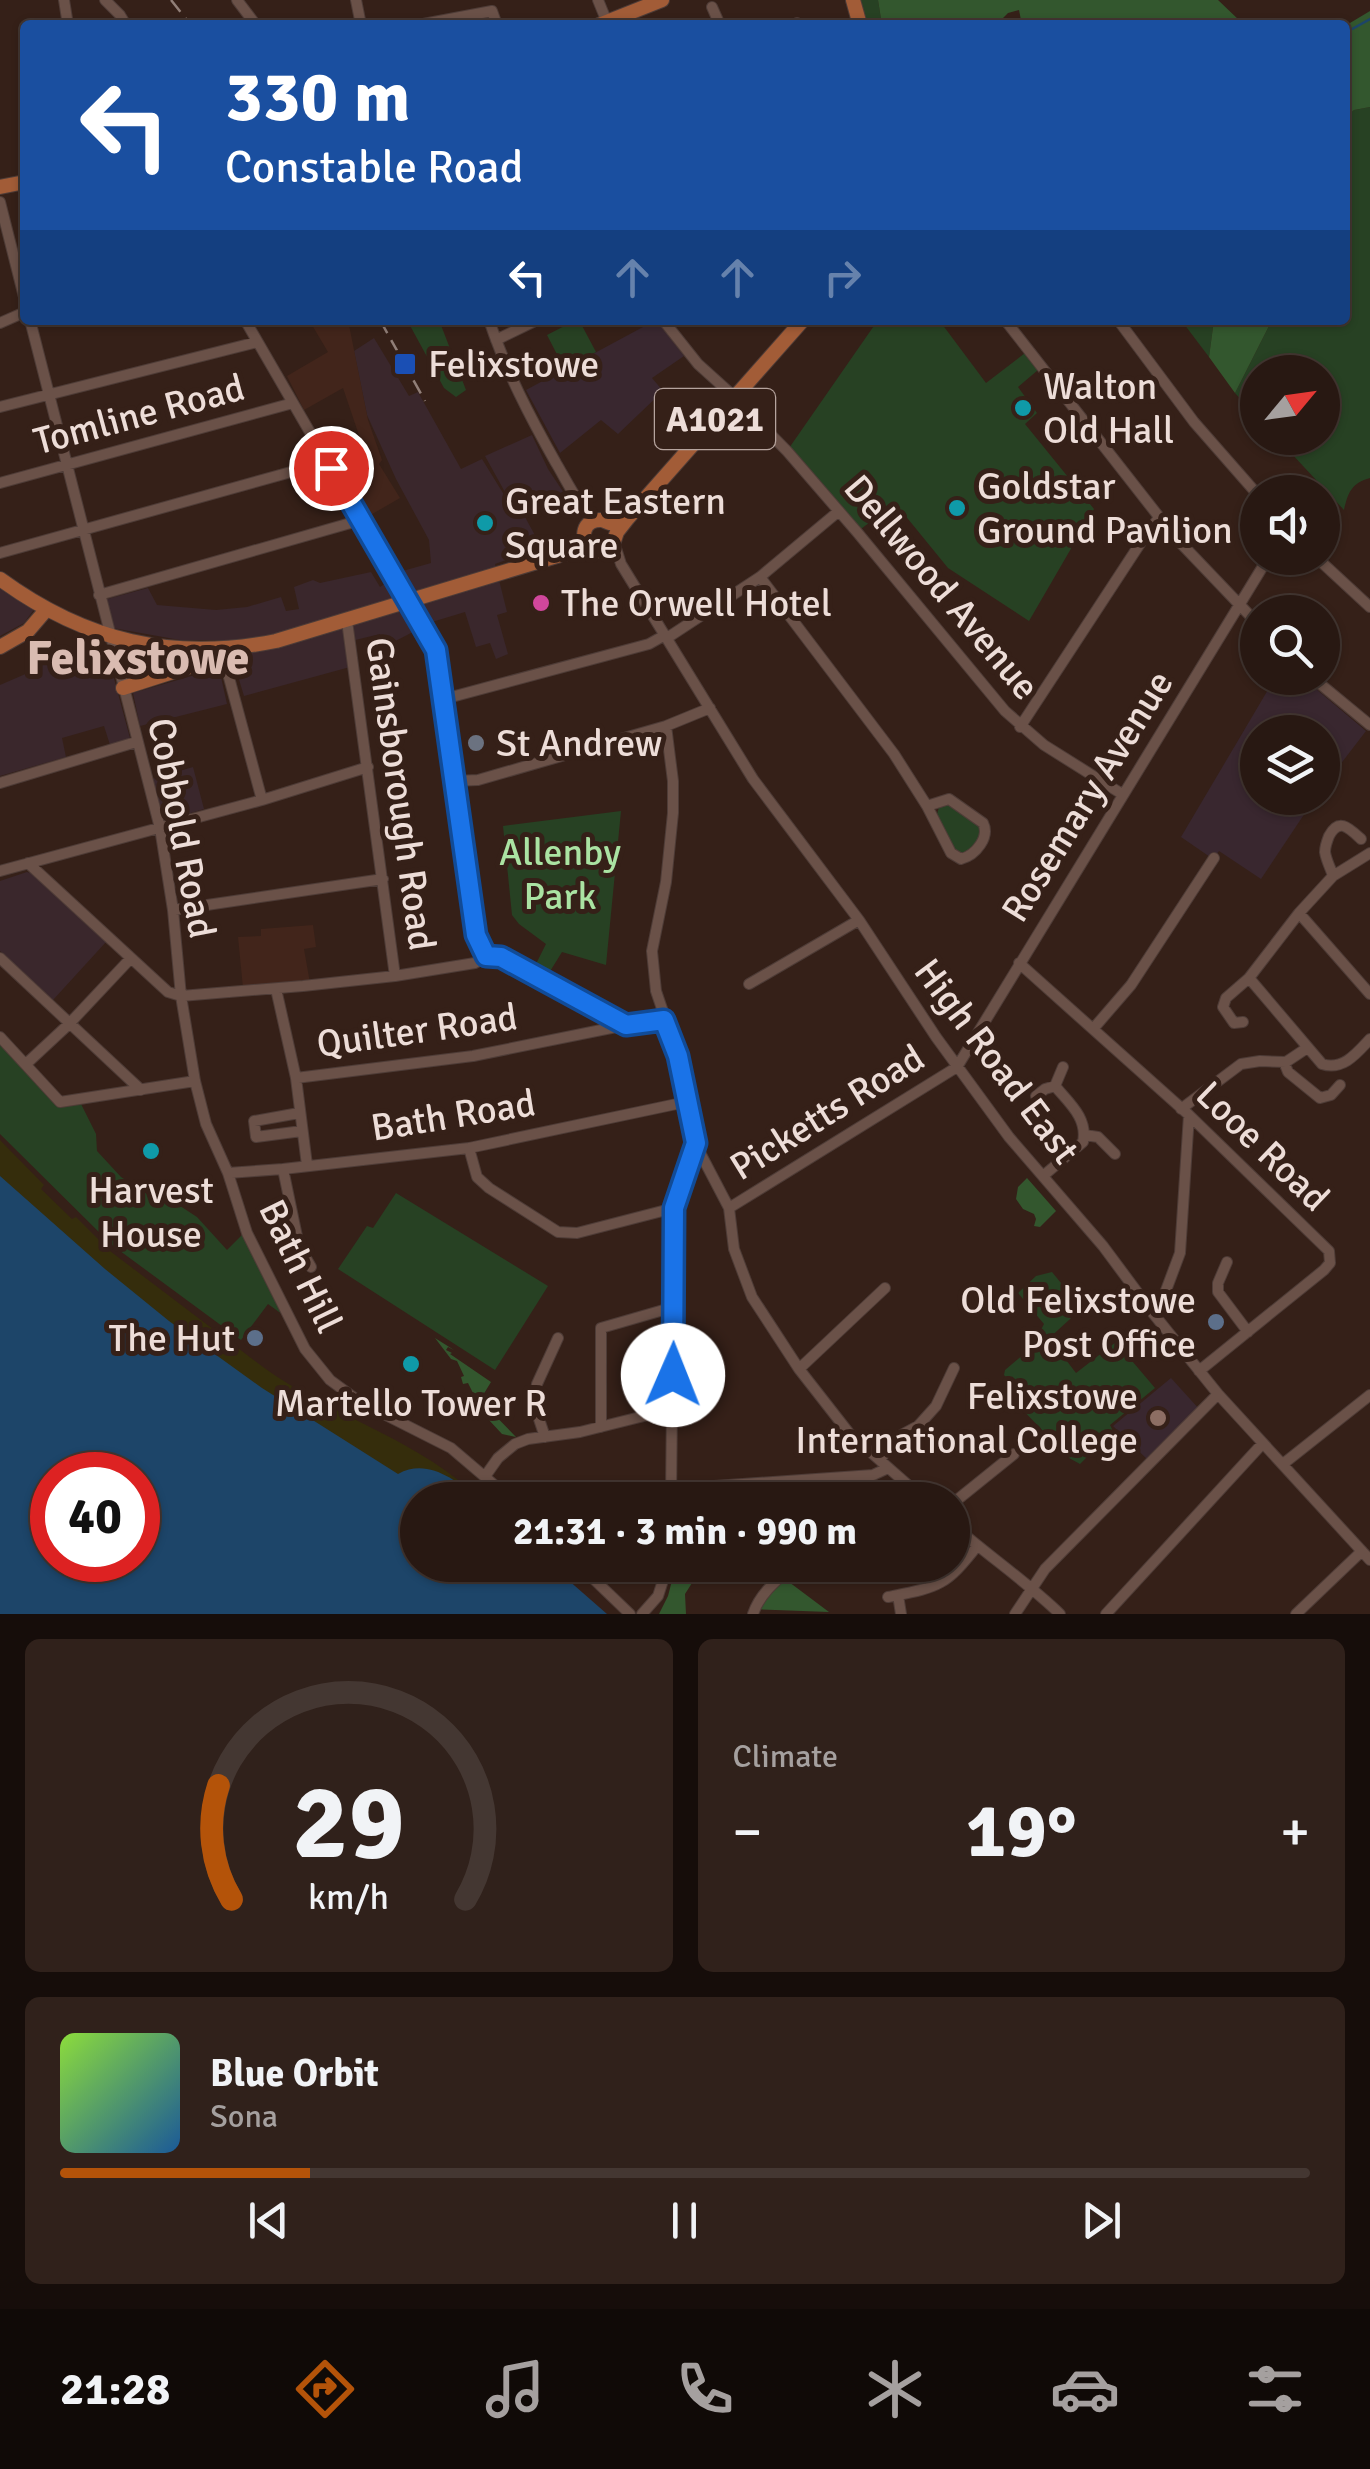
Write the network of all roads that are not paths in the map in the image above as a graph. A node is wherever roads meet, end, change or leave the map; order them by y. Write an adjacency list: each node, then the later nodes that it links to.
1 (105, 0): 5 (street)
2 (236, 0): 6 (street)
3 (662, 0): 9 (main road)
4 (712, 7): 10 (street)
5 (122, 20)
6 (252, 20)
7 (443, 20): 8 (street)
8 (495, 20)
9 (612, 20)
10 (718, 20)
11 (0, 202): 12 (street)
12 (20, 260)
13 (31, 325): 23 (street, Cobbold Road)
14 (248, 325): 22 (street)
15 (491, 325): 21 (street)
16 (527, 325): 21 (street)
17 (667, 325): 24 (street, Dellwood Avenue)
18 (799, 325): 24 (main road, A1021)
19 (1009, 325): 33 (street)
20 (1122, 325): 29 (street)
21 (496, 340): 36 (street)
22 (257, 342): 23 (street); 25 (street)
23 (49, 395): 26 (street); 28 (street, Cobbold Road)
24 (735, 398): 31 (street, Dellwood Avenue); 32 (main road, A1021)
25 (293, 403): 27 (street); 28 (street, Tomline Road)
26 (0, 407)
27 (327, 462): 34 (street); 35 (street)
28 (67, 466): 30 (street, Tomline Road); 35 (street, Cobbold Road)
29 (1240, 475)
30 (0, 483)
31 (839, 511): 41 (street); 59 (street, Dellwood Avenue)
32 (628, 518): 36 (main road); 37 (main road, A1021)
33 (1160, 518): 45 (street); 59 (street)
34 (361, 520): 43 (street); 44 (street)
35 (83, 531): 38 (street); 43 (street, Cobbold Road)
36 (594, 535): 37 (main road, A1021); 37 (main road); 39 (street, High Road East); 44 (main road, A1021)
37 (615, 539): 39 (street, High Road East)
38 (0, 553)
39 (621, 564): 50 (street, High Road East)
40 (1335, 575): 46 (street)
41 (760, 576): 50 (street); 66 (street)
42 (0, 579): 47 (main road)
43 (99, 596): 49 (street, Cobbold Road)
44 (408, 602): 48 (main road, A1021); 55 (street)
45 (1240, 606): 64 (street, Rosemary Avenue)
46 (1370, 607)
47 (46, 610): 49 (main road, A1021); 51 (main road)
48 (347, 620): 52 (main road, A1021); 61 (street, Gainsborough Road)
49 (110, 636): 52 (main road, A1021); 53 (street, Cobbold Road)
50 (666, 637): 55 (street); 56 (street, High Road East)
51 (0, 647)
52 (226, 654): 53 (main road); 65 (street)
53 (123, 688): 60 (street, Cobbold Road)
54 (1334, 695): 57 (street)
55 (444, 698): 62 (street)
56 (710, 708): 58 (street); 77 (street, High Road East)
57 (1370, 725)
58 (666, 726): 62 (street); 88 (street)
59 (1020, 726): 64 (street, Dellwood Avenue)
60 (136, 742): 63 (street); 67 (street, Cobbold Road)
61 (368, 767): 65 (street); 74 (street, Gainsborough Road)
62 (454, 781): 78 (street)
63 (0, 783)
64 (1122, 794): 81 (street, Rosemary Avenue)
65 (262, 800): 67 (street)
66 (927, 806): 66 (street)
67 (160, 828): 71 (street); 75 (street, Cobbold Road)
68 (1361, 839): 73 (street)
69 (1370, 853): 73 (street)
70 (1214, 858): 92 (street)
71 (28, 863): 72 (street); 80 (street)
72 (0, 872)
73 (1333, 876): 76 (street)
74 (383, 879): 75 (street); 82 (street, Gainsborough Road)
75 (173, 910): 87 (street, Cobbold Road)
76 (1299, 913): 83 (street); 86 (street)
77 (858, 920): 84 (street); 98 (street, High Road East)
78 (486, 956): 82 (street); 91 (street)
79 (0, 958): 90 (street)
80 (131, 958): 87 (street); 90 (street)
81 (1020, 962): 92 (street, Looe Road); 98 (street, Rosemary Avenue)
82 (396, 976): 85 (street)
83 (1249, 978): 89 (street); 95 (street)
84 (749, 984)
85 (276, 988): 87 (street); 100 (street)
86 (1370, 994)
87 (182, 996): 101 (street, Cobbold Road)
88 (664, 1020): 91 (street, Quilter Road); 106 (street)
89 (1243, 1022)
90 (70, 1024): 97 (street); 104 (street)
91 (626, 1025): 100 (street, Quilter Road)
92 (1093, 1029): 107 (street, Looe Road)
93 (0, 1037): 97 (street)
94 (1370, 1040): 95 (street)
95 (1307, 1048): 96 (street)
96 (1284, 1062): 102 (street); 107 (street)
97 (26, 1064): 104 (street)
98 (957, 1067): 117 (street, High Road East); 119 (street, Picketts Road)
99 (1062, 1067): 103 (street)
100 (296, 1078): 108 (street)
101 (194, 1080): 104 (street); 116 (street, Cobbold Road)
102 (1340, 1085)
103 (1055, 1086): 105 (street); 110 (street)
104 (142, 1090)
105 (1036, 1096)
106 (686, 1102): 111 (street); 112 (street, Bath Road)
107 (1185, 1112): 124 (street); 125 (street, Looe Road)
108 (300, 1113): 109 (street); 109 (street)
109 (302, 1131): 114 (street)
110 (1085, 1135): 113 (street); 117 (street)
111 (696, 1143): 118 (street); 119 (street)
112 (469, 1148): 114 (street, Bath Road); 118 (street)
113 (1115, 1154)
114 (307, 1165): 115 (street, Bath Road)
115 (283, 1169): 116 (street, Bath Road); 121 (street)
116 (228, 1173): 139 (street, Bath Hill)
117 (1043, 1176): 124 (street, High Road East)
118 (674, 1208): 123 (street)
119 (729, 1208): 128 (street)
120 (1227, 1262): 125 (street)
121 (311, 1266)
122 (885, 1288): 128 (street)
123 (674, 1307): 132 (street); 133 (street)
124 (1152, 1312): 129 (street, High Road East)
125 (1248, 1332): 129 (street, Looe Road)
126 (558, 1338): 134 (street)
127 (954, 1368): 137 (street)
128 (799, 1369): 137 (street)
129 (1199, 1371): 130 (street, High Road East)
130 (1218, 1394): 135 (street, High Road East); 152 (street)
131 (1370, 1395): 138 (street)
132 (672, 1409): 133 (street); 141 (street)
133 (601, 1426): 134 (street)
134 (545, 1437): 139 (street)
135 (1263, 1443): 138 (street, High Road East); 159 (street)
136 (1014, 1454): 144 (street)
137 (884, 1464): 142 (street); 143 (street)
138 (1283, 1464): 148 (street, High Road East)
139 (486, 1476): 140 (street)
140 (492, 1482)
141 (671, 1482)
142 (802, 1482)
143 (904, 1482)
144 (970, 1489)
145 (1370, 1538): 148 (street)
146 (970, 1540): 147 (street)
147 (977, 1546): 152 (street); 156 (street)
148 (1363, 1552): 160 (street)
149 (597, 1582): 153 (street)
150 (663, 1582): 154 (street)
151 (776, 1582): 155 (street)
152 (1033, 1588): 157 (street); 158 (street)
153 (630, 1614)
154 (642, 1614)
155 (753, 1614)
156 (902, 1614)
157 (1015, 1614)
158 (1060, 1614)
159 (1106, 1614)
160 (1296, 1614)

